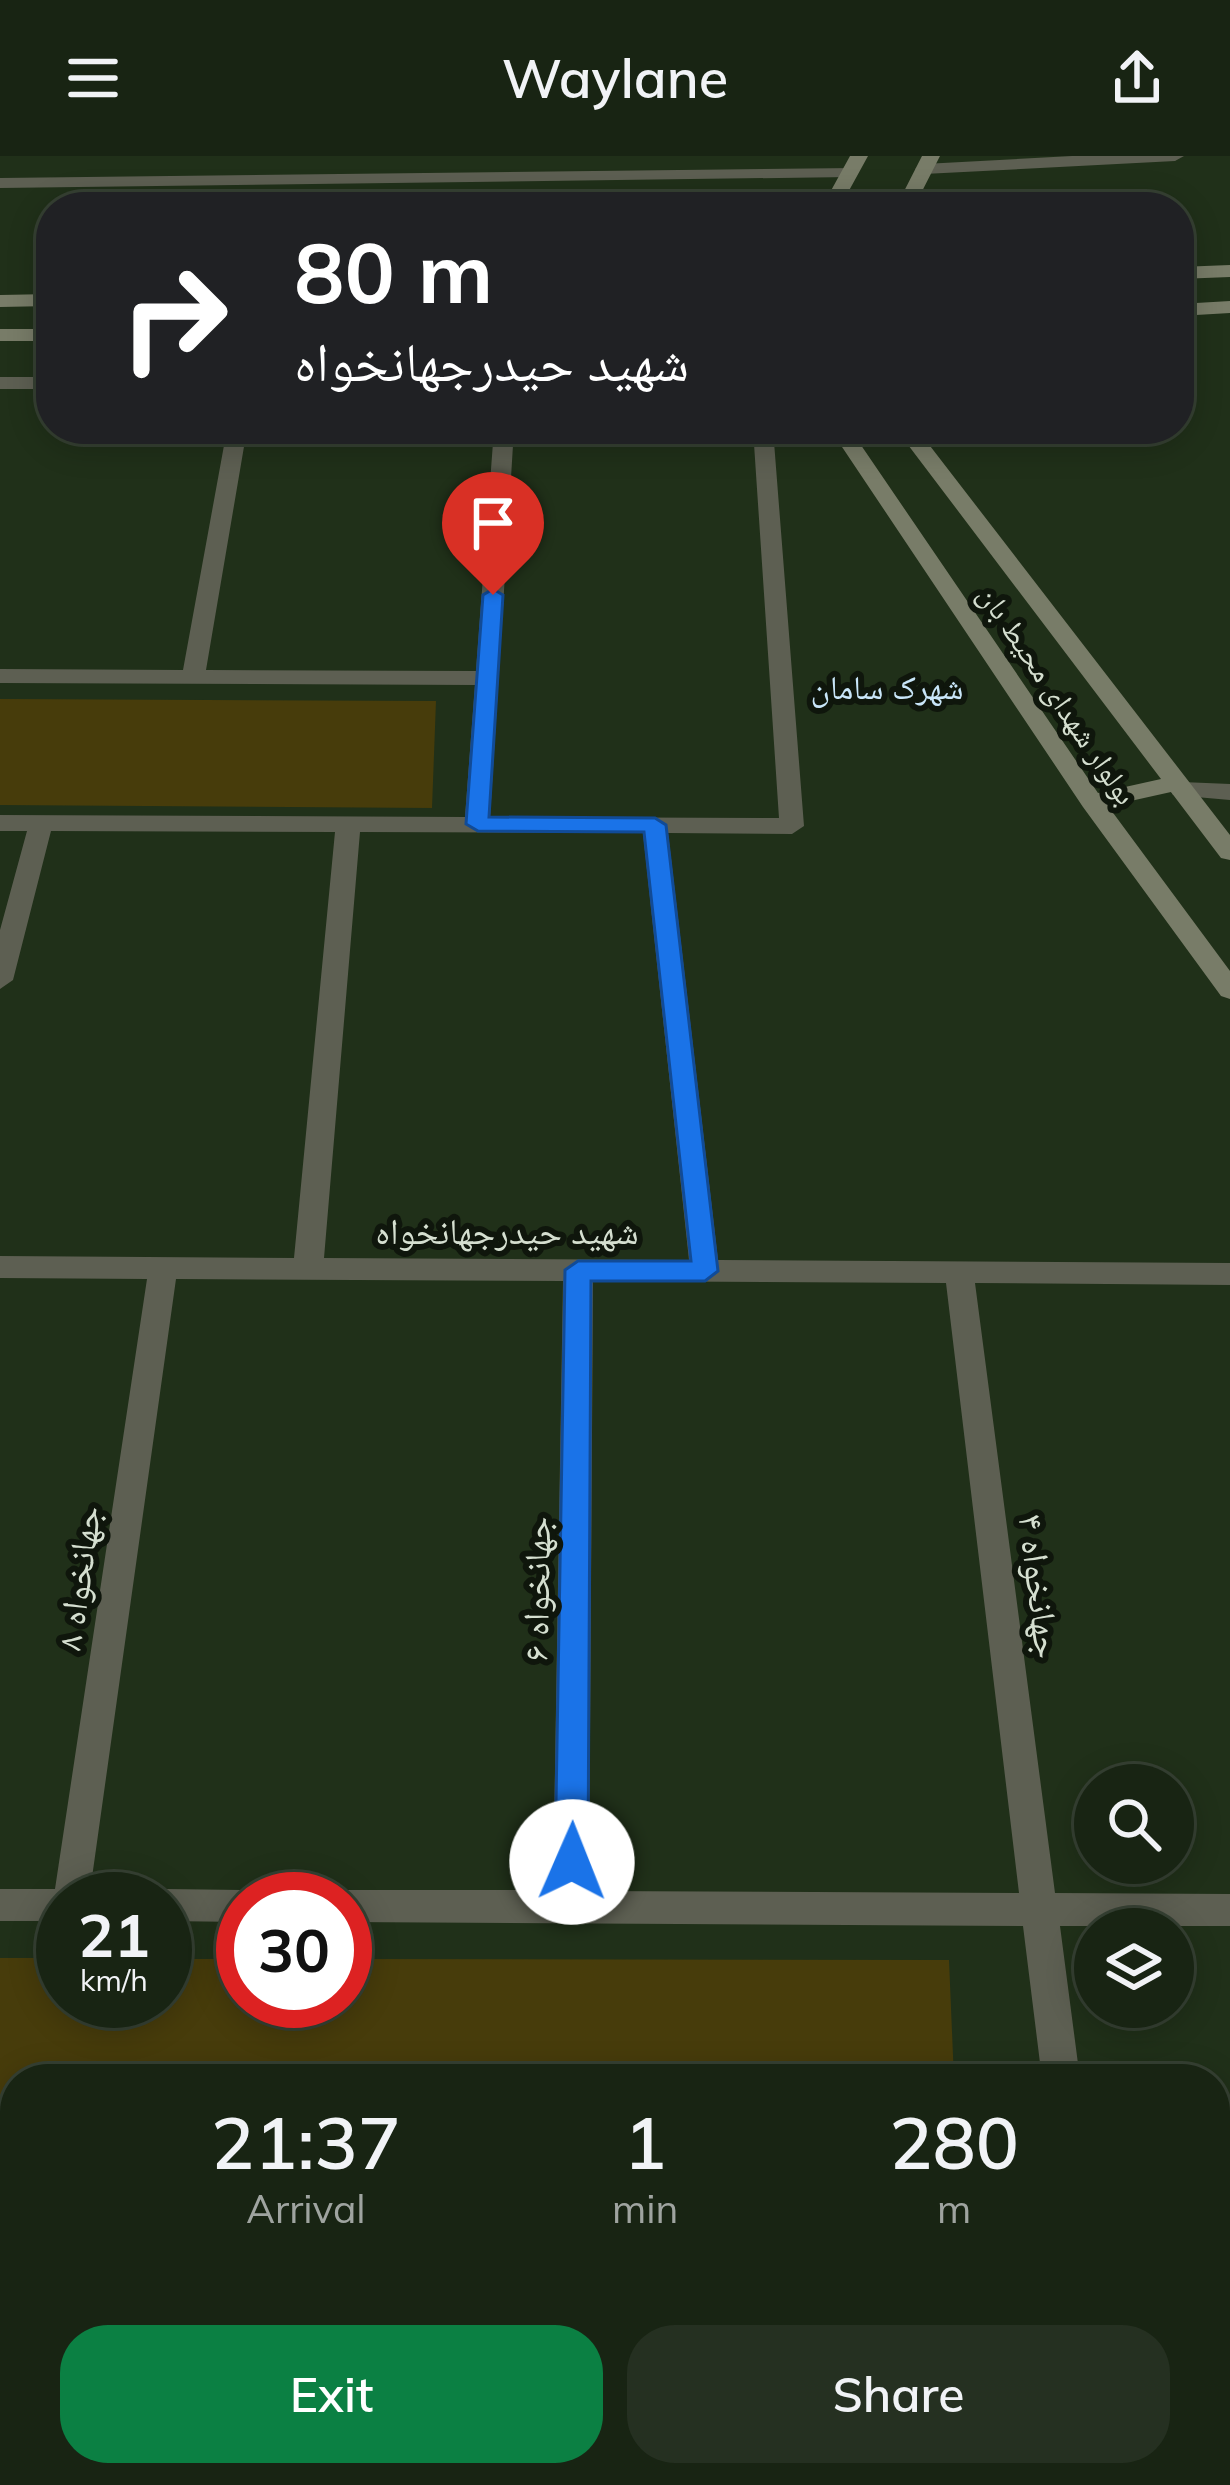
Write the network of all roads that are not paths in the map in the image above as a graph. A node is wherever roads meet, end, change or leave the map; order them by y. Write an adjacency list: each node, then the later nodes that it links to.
1 (1175, 156): 2 (street)
2 (928, 162): 9 (street)
3 (855, 164): 4 (street); 8 (street)
4 (550, 166): 5 (street)
5 (190, 181): 6 (street); 7 (street)
6 (0, 183)
7 (188, 192)
8 (839, 192)
9 (913, 192)
10 (1230, 271): 11 (street)
11 (1194, 272)
12 (36, 300): 13 (street)
13 (0, 301)
14 (1230, 307): 15 (street)
15 (1194, 309)
16 (36, 334): 17 (street)
17 (0, 335)
18 (0, 383): 19 (street)
19 (36, 383)
20 (234, 444): 26 (street)
21 (503, 444): 27 (street)
22 (764, 444): 35 (street)
23 (850, 444): 30 (street, بولوار شهدای محیط بان)
24 (918, 444): 28 (street, بولوار شهدای محیط بان)
25 (0, 676): 26 (street)
26 (193, 676): 27 (street)
27 (487, 678): 34 (street)
28 (1180, 786): 29 (street); 30 (street); 36 (street, بولوار شهدای محیط بان)
29 (1230, 792)
30 (1092, 802): 38 (street, بولوار شهدای محیط بان)
31 (0, 823): 32 (street)
32 (41, 823): 33 (street); 37 (street)
33 (348, 824): 34 (street); 41 (street)
34 (478, 824): 35 (street)
35 (655, 825): 43 (street)
36 (1230, 852)
37 (0, 980)
38 (1230, 990)
39 (0, 1267): 40 (street, شهید حیدرجهانخواه)
40 (163, 1268): 41 (street, شهید حیدرجهانخواه); 46 (street, جهانخواه ۸)
41 (308, 1269): 42 (street, شهید حیدرجهانخواه)
42 (578, 1270): 43 (street, شهید حیدرجهانخواه); 50 (street, جهانخواه ۶)
43 (705, 1271): 44 (street, شهید حیدرجهانخواه)
44 (959, 1272): 45 (street, شهید حیدرجهانخواه); 51 (street, جهانخواه ۴)
45 (1230, 1274)
46 (75, 1872)
47 (0, 1905): 48 (street)
48 (36, 1905)
49 (372, 1906): 50 (street)
50 (571, 1908): 51 (street)
51 (1043, 1910): 52 (street); 53 (street, جهانخواه ۴)
52 (1230, 1910)
53 (1059, 2064)

